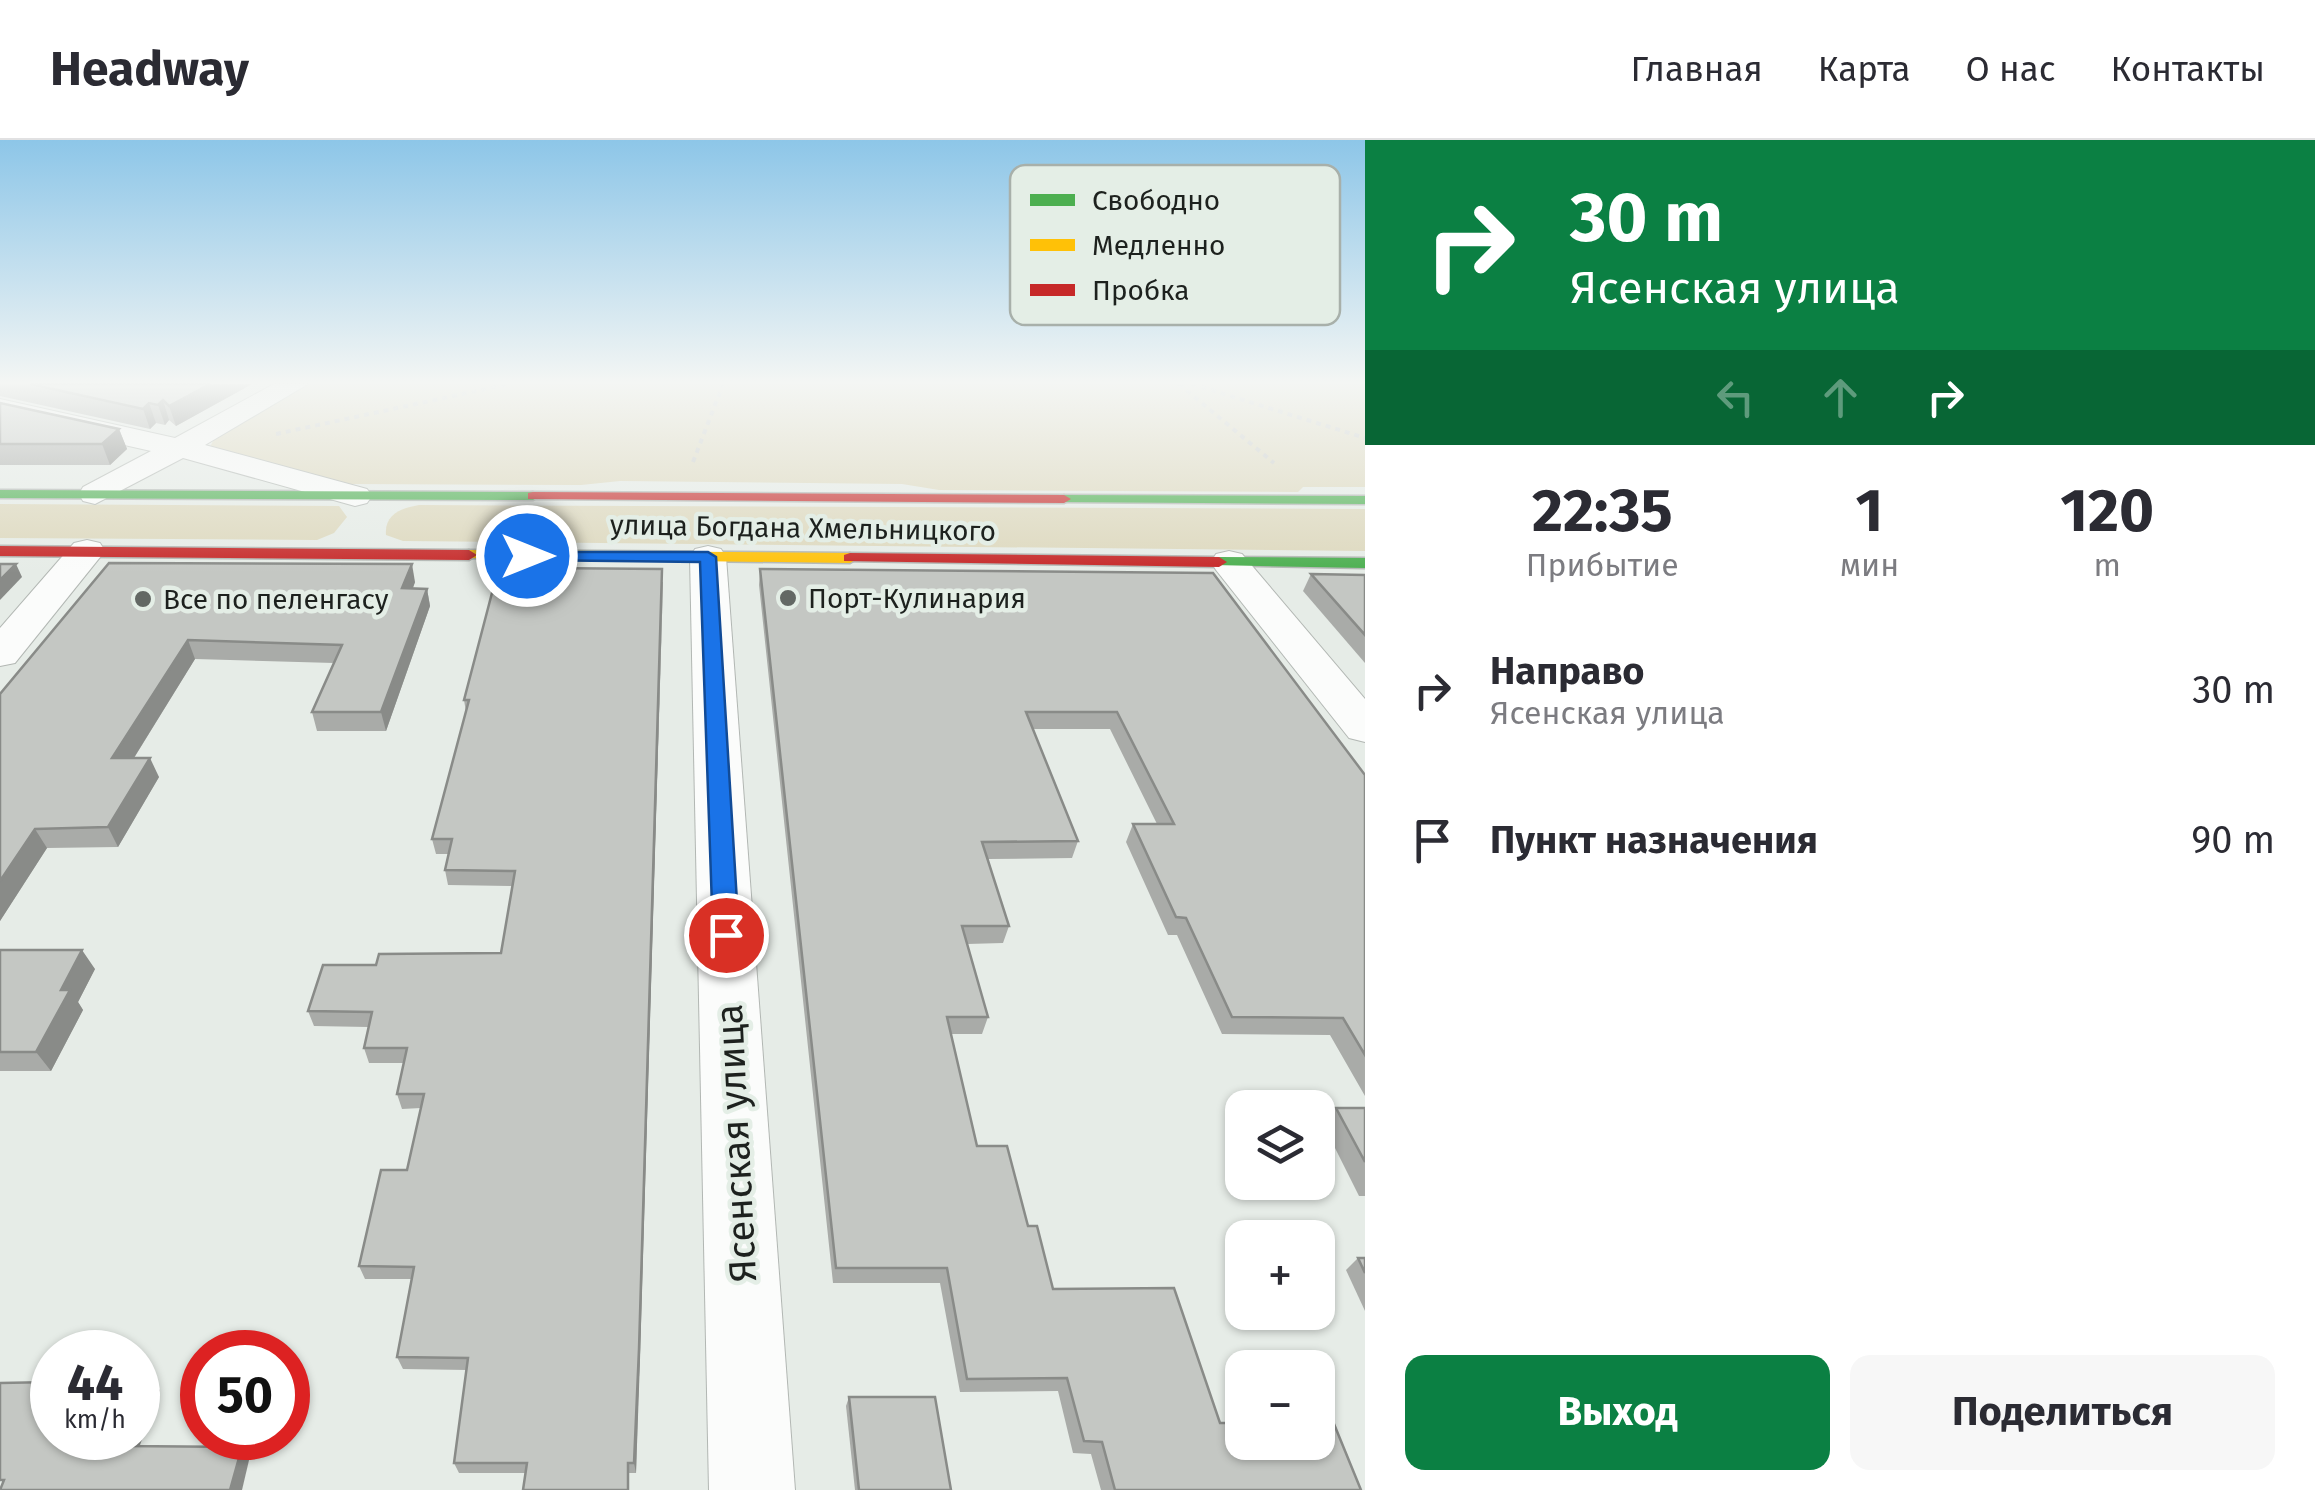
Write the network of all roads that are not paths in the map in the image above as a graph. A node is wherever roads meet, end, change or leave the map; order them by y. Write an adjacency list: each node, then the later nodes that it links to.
1 (175, 447): 3 (street)
2 (193, 447): 3 (street)
3 (188, 450): 5 (street); 6 (street)
4 (0, 494): 5 (main road, улица Богдана Хмельницкого)
5 (95, 494): 6 (main road, улица Богдана Хмельницкого)
6 (367, 496): 7 (main road, улица Богдана Хмельницкого); 10 (main road)
7 (1365, 500)
8 (0, 551): 9 (main road, улица Богдана Хмельницкого)
9 (87, 552): 10 (main road, улица Богдана Хмельницкого); 14 (street)
10 (347, 554): 11 (main road, улица Богдана Хмельницкого)
11 (708, 557): 12 (main road, улица Богдана Хмельницкого); 16 (street, Ясенская улица)
12 (1229, 562): 13 (main road, улица Богдана Хмельницкого); 15 (street)
13 (1365, 563)
14 (0, 654)
15 (1365, 728)
16 (752, 1490)

